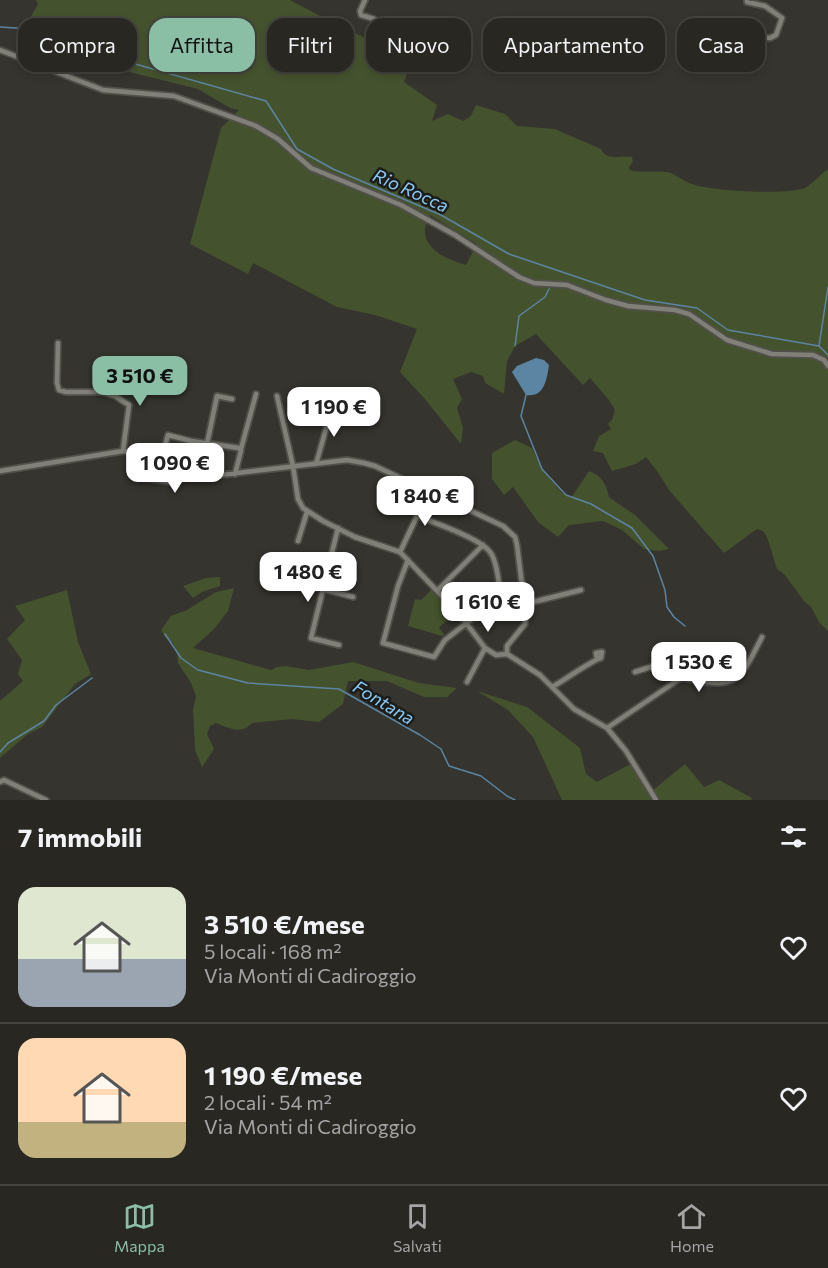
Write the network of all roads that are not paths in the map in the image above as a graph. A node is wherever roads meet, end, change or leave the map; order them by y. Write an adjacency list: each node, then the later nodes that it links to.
1 (365, 0): 3 (street)
2 (747, 0): 4 (street)
3 (371, 18)
4 (765, 38)
5 (0, 50): 7 (street)
6 (58, 343): 9 (street)
7 (828, 366)
8 (107, 373): 9 (street)
9 (102, 392): 17 (street)
10 (256, 394): 16 (street)
11 (277, 396): 19 (street)
12 (232, 399): 14 (street)
13 (332, 408): 18 (street)
14 (207, 444): 15 (street); 16 (street)
15 (165, 446)
16 (241, 449): 22 (street)
17 (123, 451): 20 (street); 21 (street)
18 (316, 464): 19 (street); 24 (street)
19 (293, 466): 22 (street); 25 (street)
20 (183, 468): 22 (street); 23 (street)
21 (0, 471)
22 (236, 474)
23 (145, 478)
24 (429, 492): 26 (street); 36 (street)
25 (307, 512): 27 (street); 28 (street)
26 (418, 516): 29 (street); 30 (street)
27 (338, 528): 30 (street); 33 (street)
28 (298, 542)
29 (483, 545): 35 (street); 38 (street)
30 (400, 552): 31 (street)
31 (408, 560): 35 (street); 40 (street)
32 (291, 581): 33 (street)
33 (323, 590): 37 (street); 42 (street)
34 (581, 590): 39 (street)
35 (438, 591): 40 (street)
36 (524, 596): 38 (street); 39 (street)
37 (353, 597)
38 (501, 602): 40 (street)
39 (525, 604): 44 (street)
40 (466, 623): 43 (street)
41 (762, 637): 47 (street)
42 (339, 645)
43 (484, 648): 44 (street); 48 (street)
44 (507, 654): 49 (street)
45 (597, 658): 49 (street)
46 (635, 672): 47 (street)
47 (683, 678): 50 (street)
48 (467, 682)
49 (552, 687): 50 (street)
50 (607, 728): 53 (street)
51 (0, 782): 52 (street)
52 (46, 800)
53 (656, 800)

